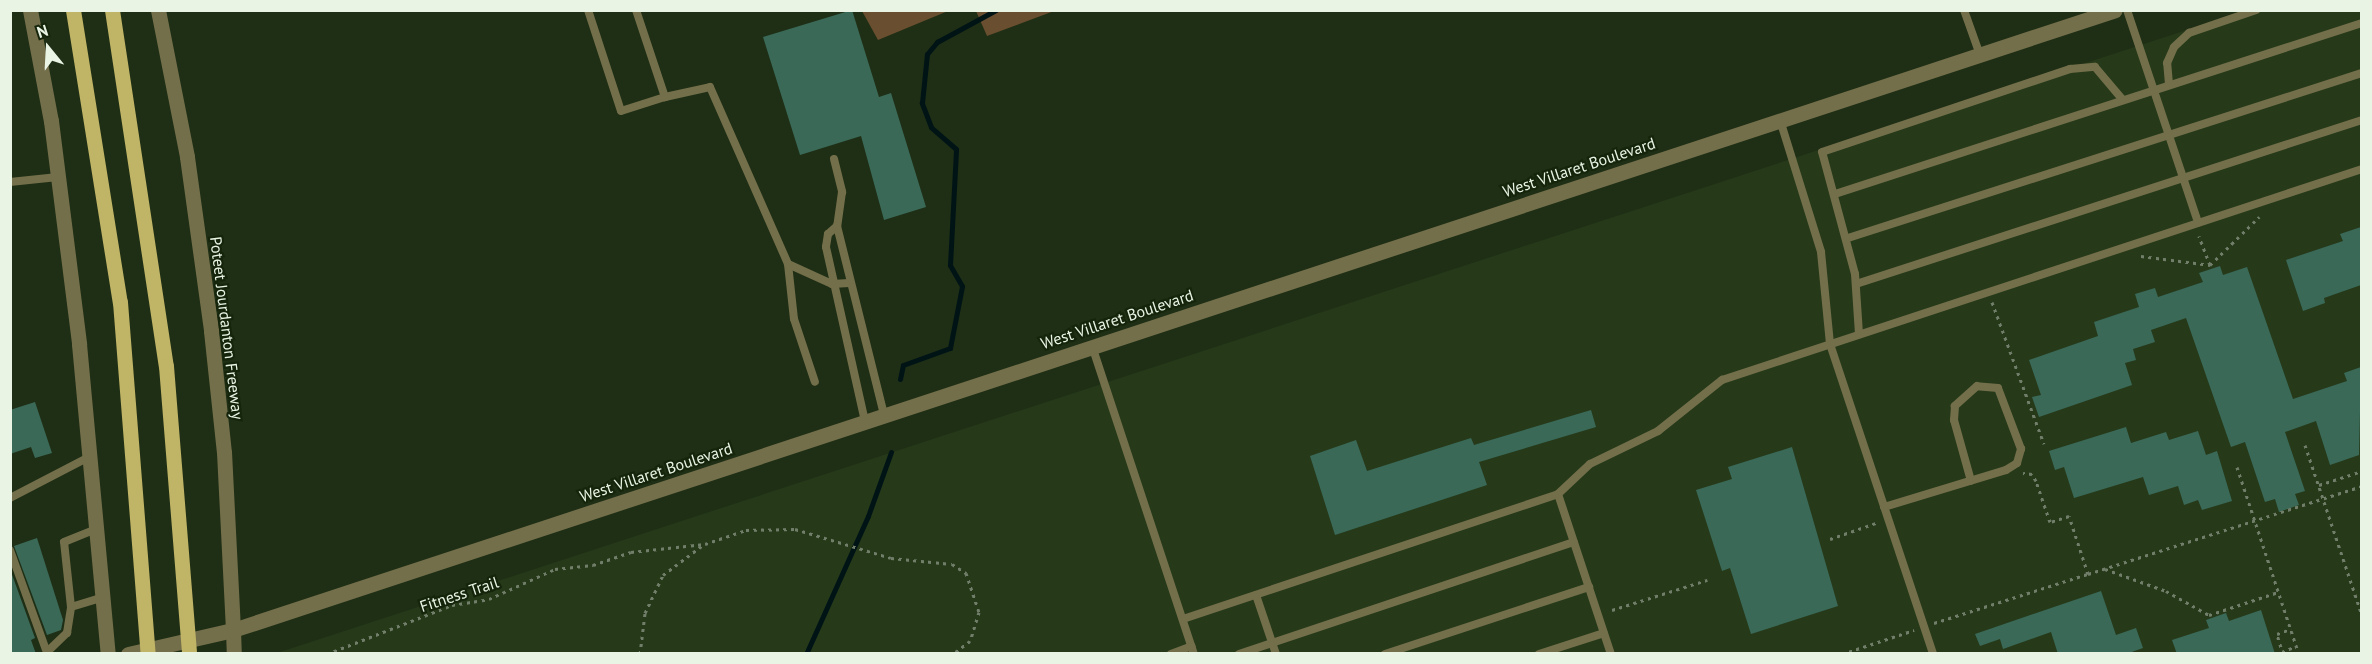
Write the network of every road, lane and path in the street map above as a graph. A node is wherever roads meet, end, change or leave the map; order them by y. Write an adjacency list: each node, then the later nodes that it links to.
1 (30, 10): 23 (street)
2 (73, 10): 84 (main road)
3 (112, 10): 82 (main road)
4 (158, 10): 78 (street, Poteet Jourdanton Freeway)
5 (588, 10): 16 (lane)
6 (636, 10): 16 (lane)
7 (1964, 10): 12 (lane)
8 (2115, 10): 12 (street, West Villaret Boulevard)
9 (2127, 10): 15 (lane)
10 (2256, 10): 14 (lane)
11 (2361, 23): 14 (lane)
12 (1980, 55): 18 (street, West Villaret Boulevard)
13 (2361, 73): 20 (lane)
14 (2169, 84): 15 (lane)
15 (2153, 90): 17 (lane); 20 (lane)
16 (665, 96): 33 (lane)
17 (2123, 100): 26 (lane); 26 (lane)
18 (1780, 120): 40 (lane); 41 (street, West Villaret Boulevard)
19 (2361, 120): 24 (lane)
20 (2168, 135): 24 (lane); 31 (lane)
21 (834, 159): 29 (lane)
22 (2361, 169): 28 (lane)
23 (58, 177): 25 (lane); 47 (street)
24 (2183, 179): 28 (lane); 37 (lane)
25 (10, 182)
26 (1835, 194): 31 (lane)
27 (2259, 217): 34 (path)
28 (2198, 222): 38 (lane)
29 (837, 226): 35 (lane); 36 (lane)
30 (2199, 236): 34 (path)
31 (1848, 237): 37 (lane)
32 (2141, 256): 34 (path)
33 (788, 264): 36 (lane); 42 (lane)
34 (2210, 265)
35 (849, 282): 36 (lane); 43 (lane)
36 (832, 284): 44 (lane)
37 (1856, 284): 39 (lane)
38 (1989, 291): 39 (lane); 45 (path)
39 (1859, 334): 40 (lane)
40 (1830, 344): 54 (lane); 57 (lane)
41 (1092, 346): 43 (street, West Villaret Boulevard); 75 (lane)
42 (815, 382)
43 (884, 415): 44 (street, West Villaret Boulevard)
44 (865, 422): 78 (street, West Villaret Boulevard)
45 (2044, 444)
46 (2305, 445): 52 (path)
47 (90, 457): 55 (lane); 60 (street)
48 (2237, 467): 58 (path)
49 (2361, 471): 52 (path)
50 (2012, 476): 66 (path)
51 (1971, 481): 51 (lane); 57 (lane)
52 (2319, 485): 56 (path)
53 (2361, 486): 56 (path)
54 (1558, 494): 62 (lane); 70 (lane)
55 (10, 498)
56 (2324, 499): 58 (path); 74 (path)
57 (1884, 507): 76 (lane)
58 (2255, 521): 65 (path); 69 (path)
59 (1876, 523): 61 (path)
60 (96, 529): 71 (street); 72 (lane)
61 (1830, 539)
62 (1574, 542): 68 (lane); 80 (lane)
63 (705, 544): 90 (path, Fitness Trail); 91 (path, Fitness Trail); 92 (path, Fitness Trail)
64 (10, 550): 85 (lane)
65 (2104, 568): 66 (path); 69 (path)
66 (2088, 574): 76 (path)
67 (1707, 580): 73 (path)
68 (1589, 587): 79 (lane); 96 (lane)
69 (2278, 592): 77 (path)
70 (1256, 595): 75 (lane); 80 (lane)
71 (103, 597): 72 (lane); 87 (street)
72 (71, 607): 85 (lane)
73 (1612, 610)
74 (2361, 615)
75 (1183, 619): 83 (lane)
76 (1924, 626): 99 (path); 100 (lane)
77 (2291, 629): 81 (path); 86 (path)
78 (233, 630): 82 (street, West Villaret Boulevard); 89 (street, Poteet Jourdanton Freeway)
79 (1604, 633): 97 (lane); 98 (lane)
80 (1272, 642): 94 (lane); 95 (lane)
81 (2296, 646): 86 (path); 101 (path)
82 (189, 647): 84 (street, West Villaret Boulevard)
83 (1193, 650): 93 (lane)
84 (148, 651): 88 (street, West Villaret Boulevard)
85 (46, 652)
86 (2283, 653)
87 (108, 654)
88 (128, 654)
89 (234, 654)
90 (327, 654)
91 (640, 654)
92 (952, 654)
93 (1170, 654)
94 (1239, 654)
95 (1276, 654)
96 (1385, 654)
97 (1539, 654)
98 (1611, 654)
99 (1842, 654)
100 (1933, 654)
101 (2299, 654)

